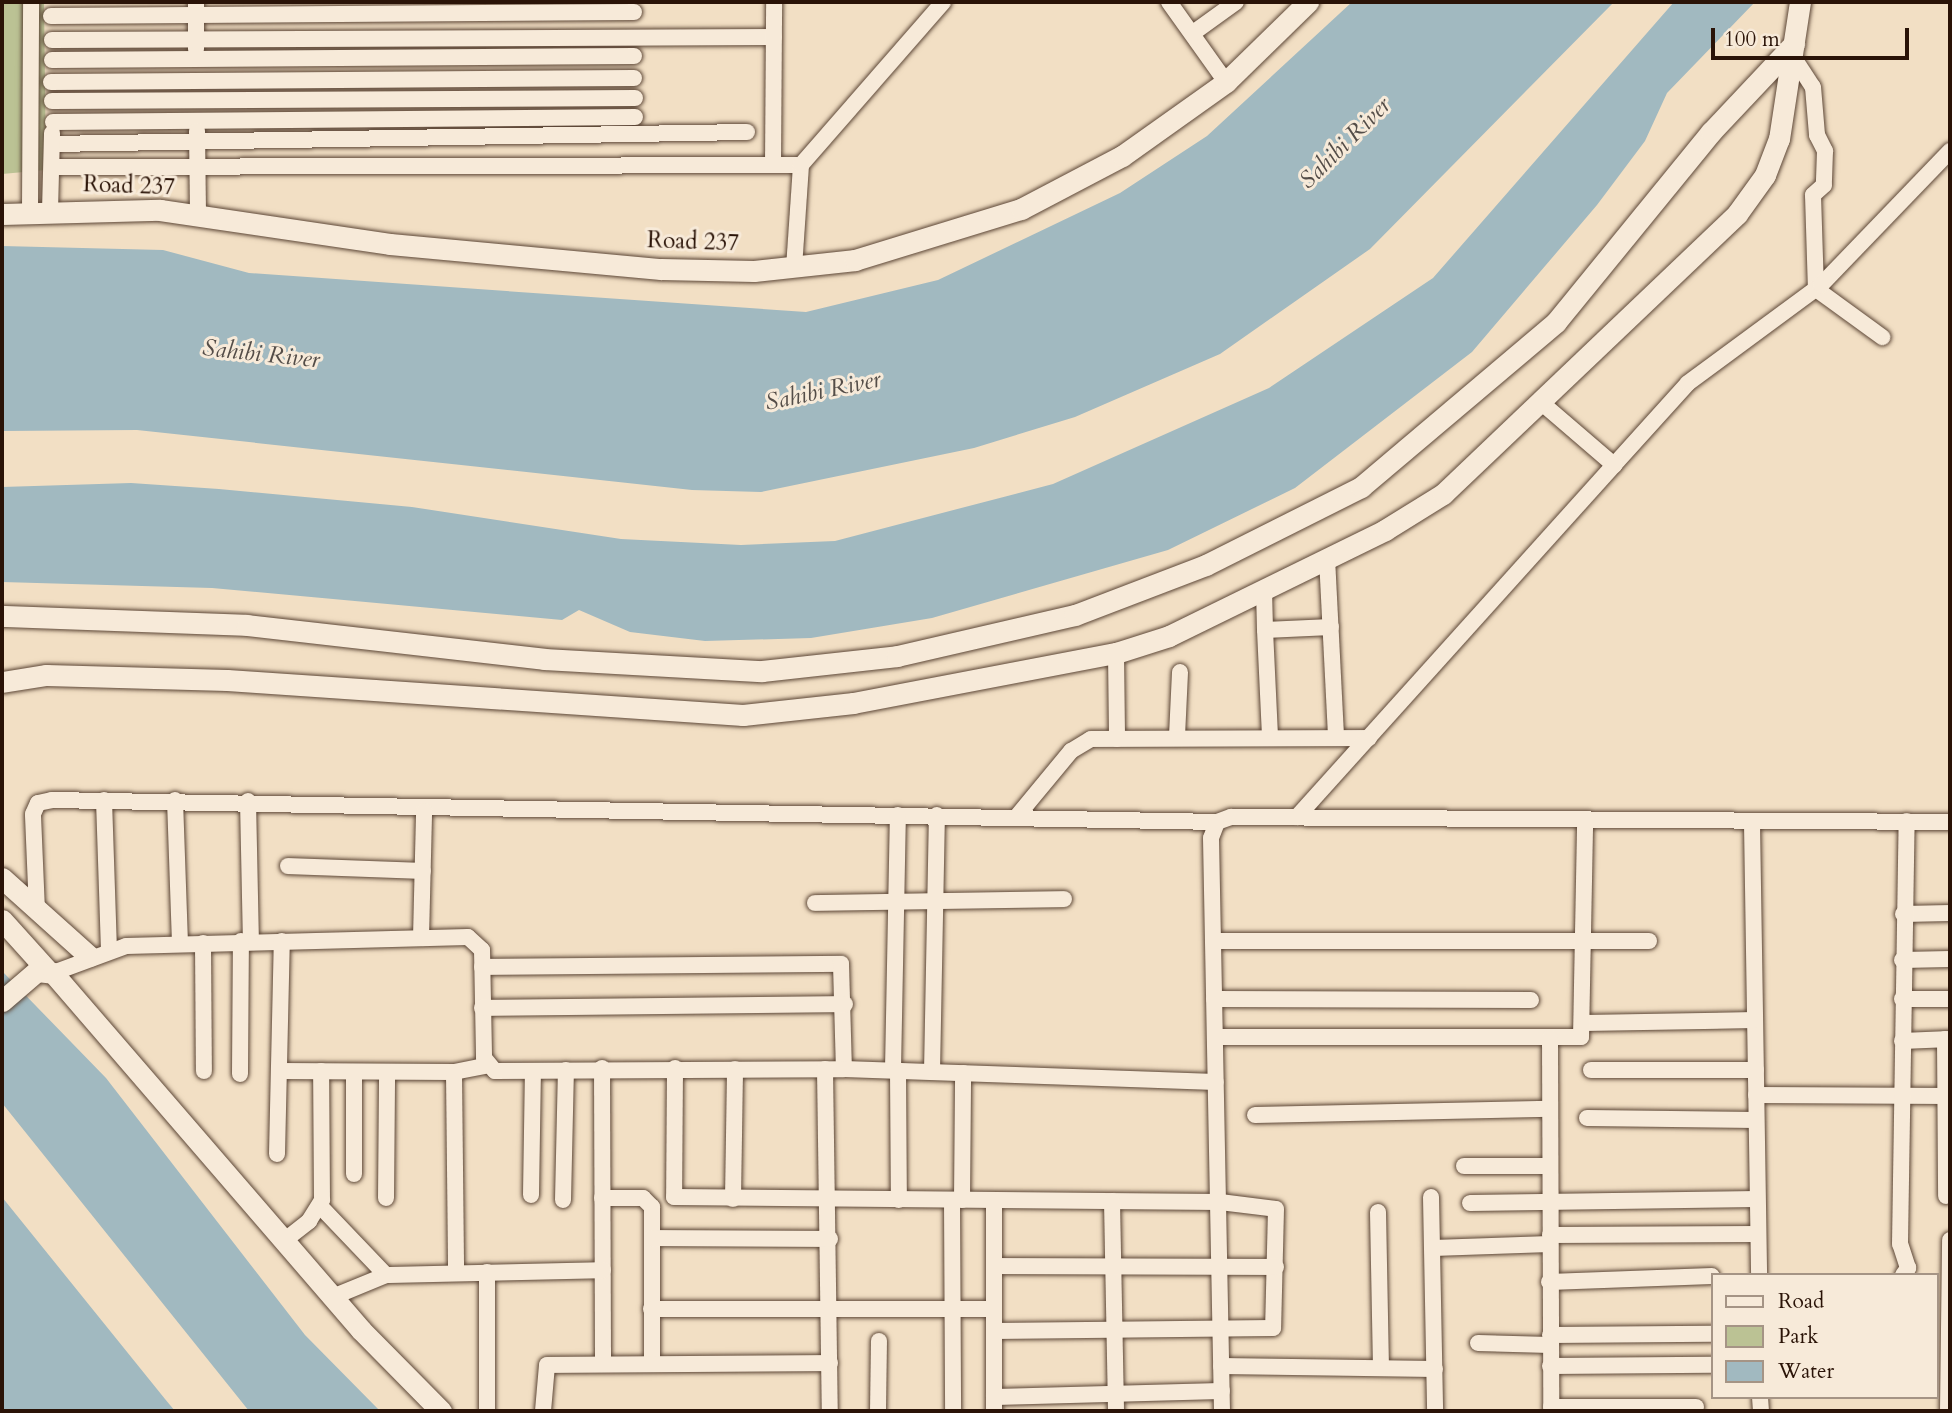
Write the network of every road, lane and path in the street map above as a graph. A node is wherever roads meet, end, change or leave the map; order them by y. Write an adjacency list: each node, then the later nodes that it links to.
1 (31, 2): 55 (street)
2 (774, 2): 15 (street)
3 (943, 2): 53 (street)
4 (1169, 2): 13 (street)
5 (1236, 2): 13 (street)
6 (1308, 2): 31 (street, Road 237)
7 (1800, 2): 20 (street)
8 (342, 6): 10 (street); 11 (street); 17 (street)
9 (634, 7): 11 (street); 14 (street)
10 (196, 8): 12 (street); 19 (street)
11 (487, 8): 16 (street)
12 (51, 9): 18 (street)
13 (1193, 33): 31 (street)
14 (634, 34): 15 (street); 16 (street); 21 (street)
15 (774, 37): 52 (street)
16 (487, 38): 17 (street); 23 (street)
17 (343, 39): 19 (street); 22 (street)
18 (51, 40): 19 (street); 24 (street)
19 (196, 40): 25 (street)
20 (1793, 50): 59 (street); 61 (street); 65 (street)
21 (634, 56): 23 (street); 26 (street)
22 (344, 58): 23 (street); 25 (street); 27 (street)
23 (487, 59): 28 (street)
24 (52, 60): 25 (street); 30 (street)
25 (196, 60): 29 (street)
26 (634, 78): 28 (street); 32 (street)
27 (344, 80): 28 (street); 29 (street); 33 (street)
28 (487, 80): 34 (street)
29 (196, 81): 30 (street); 36 (street)
30 (51, 82): 35 (street)
31 (1226, 82): 58 (street, Road 237)
32 (635, 98): 34 (street); 37 (street)
33 (344, 101): 34 (street); 36 (street); 40 (street)
34 (486, 101): 38 (street)
35 (52, 102): 36 (street); 39 (street)
36 (196, 109): 39 (street); 40 (street); 45 (street)
37 (635, 117): 38 (street); 42 (street)
38 (487, 120): 40 (street); 43 (street)
39 (52, 122): 46 (street)
40 (345, 122): 44 (street)
41 (747, 132): 42 (street)
42 (635, 138): 43 (street); 51 (street)
43 (486, 139): 44 (street); 50 (street)
44 (345, 140): 45 (street); 49 (street)
45 (197, 141): 46 (street); 48 (street)
46 (52, 144): 54 (street)
47 (1950, 150): 59 (street)
48 (197, 164): 49 (street); 54 (street); 57 (street)
49 (346, 164): 50 (street)
50 (486, 164): 51 (street)
51 (635, 165): 52 (street)
52 (773, 165): 53 (street)
53 (801, 165): 58 (street)
54 (52, 167): 55 (street)
55 (40, 211): 56 (street, Road 237); 57 (street, Road 237)
56 (2, 214)
57 (198, 216): 58 (street, Road 237)
58 (794, 268)
59 (1816, 289): 60 (street); 62 (street)
60 (1882, 337)
61 (1543, 404): 62 (street); 63 (street)
62 (1614, 465): 74 (street)
63 (1327, 558): 64 (street); 66 (street)
64 (1264, 589): 67 (street); 68 (street)
65 (2, 616)
66 (1331, 627): 67 (street); 73 (street)
67 (1265, 630): 72 (street)
68 (1116, 653): 70 (street); 75 (street)
69 (1181, 672): 71 (street)
70 (2, 682)
71 (1177, 736): 72 (street); 75 (street)
72 (1270, 737): 73 (street)
73 (1336, 738): 74 (street)
74 (1369, 738): 83 (street)
75 (1117, 739): 82 (street)
76 (104, 800): 77 (street); 96 (street); 108 (street)
77 (175, 800): 78 (street); 107 (street)
78 (248, 800): 79 (street); 102 (street)
79 (424, 811): 80 (street); 90 (street)
80 (898, 815): 81 (street); 95 (street)
81 (937, 815): 82 (street); 93 (street)
82 (1018, 815): 85 (street)
83 (1297, 817): 85 (street); 86 (street)
84 (1906, 821): 87 (street); 88 (street); 98 (street)
85 (1217, 822): 105 (street)
86 (1585, 822): 88 (street); 103 (street)
87 (1950, 822)
88 (1752, 823): 121 (street)
89 (288, 866): 90 (street)
90 (423, 871): 100 (street)
91 (2, 878): 96 (street)
92 (1065, 899): 93 (street)
93 (935, 900): 95 (street); 143 (street)
94 (815, 903): 95 (street)
95 (897, 903): 139 (street)
96 (37, 911): 109 (street)
97 (1950, 913): 98 (street)
98 (1903, 914): 111 (street)
99 (2, 920): 113 (street)
100 (421, 938): 101 (street); 112 (street)
101 (282, 940): 102 (street); 137 (street)
102 (246, 941): 106 (street); 146 (street)
103 (1584, 941): 104 (street); 105 (street); 122 (street)
104 (1649, 941)
105 (1213, 942): 114 (street)
106 (203, 943): 107 (street); 136 (street)
107 (180, 944): 108 (street)
108 (109, 949): 109 (street)
109 (89, 956): 113 (street)
110 (1950, 959): 111 (street)
111 (1902, 960): 115 (street)
112 (482, 967): 119 (street); 120 (street)
113 (44, 973): 118 (street); 182 (street)
114 (1214, 999): 117 (street); 123 (street)
115 (1902, 999): 116 (street); 126 (street)
116 (1950, 999)
117 (1531, 1000)
118 (2, 1001)
119 (845, 1004): 120 (street); 132 (street)
120 (482, 1008): 127 (street)
121 (1755, 1020): 122 (street); 135 (street)
122 (1584, 1023): 124 (street)
123 (1215, 1037): 124 (street); 147 (street)
124 (1550, 1038): 151 (street)
125 (1948, 1039): 126 (street); 150 (street)
126 (1902, 1041): 149 (street)
127 (486, 1066): 141 (street); 142 (street)
128 (602, 1068): 129 (street); 133 (street); 162 (street)
129 (675, 1069): 130 (street); 165 (street)
130 (735, 1069): 131 (street); 165 (street)
131 (825, 1069): 132 (street); 166 (street)
132 (844, 1069): 139 (street)
133 (566, 1070): 142 (street); 168 (street)
134 (1591, 1070): 135 (street)
135 (1756, 1070): 148 (street)
136 (204, 1071)
137 (279, 1071): 138 (street); 155 (street)
138 (321, 1071): 140 (street); 176 (street)
139 (895, 1071): 143 (street); 169 (street)
140 (354, 1072): 144 (street); 159 (street)
141 (454, 1072): 144 (street); 191 (street)
142 (533, 1072): 160 (street)
143 (932, 1072): 145 (street)
144 (387, 1073): 164 (street)
145 (963, 1073): 147 (street); 170 (street)
146 (240, 1074)
147 (1216, 1082): 173 (street)
148 (1756, 1095): 149 (street); 154 (street)
149 (1902, 1096): 150 (street); 193 (street)
150 (1948, 1096): 156 (street)
151 (1550, 1109): 152 (street); 158 (street)
152 (1255, 1115)
153 (1587, 1118): 154 (street)
154 (1756, 1120): 167 (street)
155 (277, 1154)
156 (1948, 1157): 161 (street)
157 (1464, 1166): 158 (street)
158 (1550, 1166): 175 (street)
159 (354, 1174)
160 (531, 1195)
161 (1946, 1196)
162 (603, 1198): 179 (street); 189 (street)
163 (1431, 1198): 184 (street)
164 (386, 1199)
165 (733, 1199): 166 (street)
166 (830, 1199): 169 (street); 180 (street)
167 (1757, 1199): 175 (street); 178 (street)
168 (563, 1200)
169 (899, 1200): 170 (street)
170 (957, 1200): 171 (street); 201 (street)
171 (994, 1200): 172 (street); 185 (street)
172 (1112, 1201): 173 (street); 186 (street)
173 (1220, 1202): 187 (street); 188 (street)
174 (1470, 1203): 175 (street)
175 (1550, 1203): 181 (street)
176 (320, 1206): 182 (street); 194 (street)
177 (1378, 1212): 217 (street)
178 (1758, 1234): 181 (street); 192 (street)
179 (652, 1238): 180 (street); 200 (street)
180 (830, 1239): 199 (street)
181 (1550, 1239): 184 (street); 196 (street)
182 (285, 1240): 197 (street)
183 (1950, 1240): 198 (street)
184 (1433, 1248): 218 (street)
185 (994, 1266): 186 (street); 202 (street)
186 (1114, 1266): 187 (street); 204 (street)
187 (1221, 1266): 188 (street); 203 (street)
188 (1276, 1267): 203 (street)
189 (603, 1270): 190 (street); 212 (street)
190 (488, 1272): 191 (street); 226 (street)
191 (456, 1273): 194 (street)
192 (1759, 1273)
193 (1904, 1273)
194 (386, 1275): 197 (street)
195 (1710, 1276): 196 (street)
196 (1549, 1282): 208 (street)
197 (335, 1296): 225 (street)
198 (1949, 1302): 211 (street)
199 (830, 1308): 200 (street); 201 (street); 213 (street)
200 (651, 1309): 210 (street)
201 (952, 1309): 202 (street); 230 (street)
202 (994, 1309): 205 (street)
203 (1221, 1329): 204 (street); 215 (street)
204 (1115, 1330): 205 (street); 220 (street)
205 (994, 1331): 221 (street)
206 (1710, 1334): 208 (street)
207 (879, 1340): 229 (street)
208 (1550, 1340): 209 (street); 216 (street)
209 (1478, 1343)
210 (652, 1360): 212 (street); 213 (street)
211 (1949, 1360): 234 (street)
212 (603, 1361): 227 (street)
213 (830, 1363): 228 (street)
214 (1710, 1365): 216 (street)
215 (1221, 1366): 217 (street); 219 (street)
216 (1550, 1366): 223 (street)
217 (1381, 1368): 218 (street)
218 (1435, 1369): 233 (street)
219 (1222, 1391): 220 (street); 232 (street)
220 (1116, 1393): 221 (street); 231 (street)
221 (994, 1404)
222 (1696, 1407): 224 (street)
223 (1551, 1409): 224 (street)
224 (1672, 1409)
225 (441, 1411)
226 (487, 1411)
227 (543, 1411)
228 (830, 1411)
229 (878, 1411)
230 (953, 1411)
231 (1116, 1411)
232 (1222, 1411)
233 (1435, 1411)
234 (1948, 1411)

